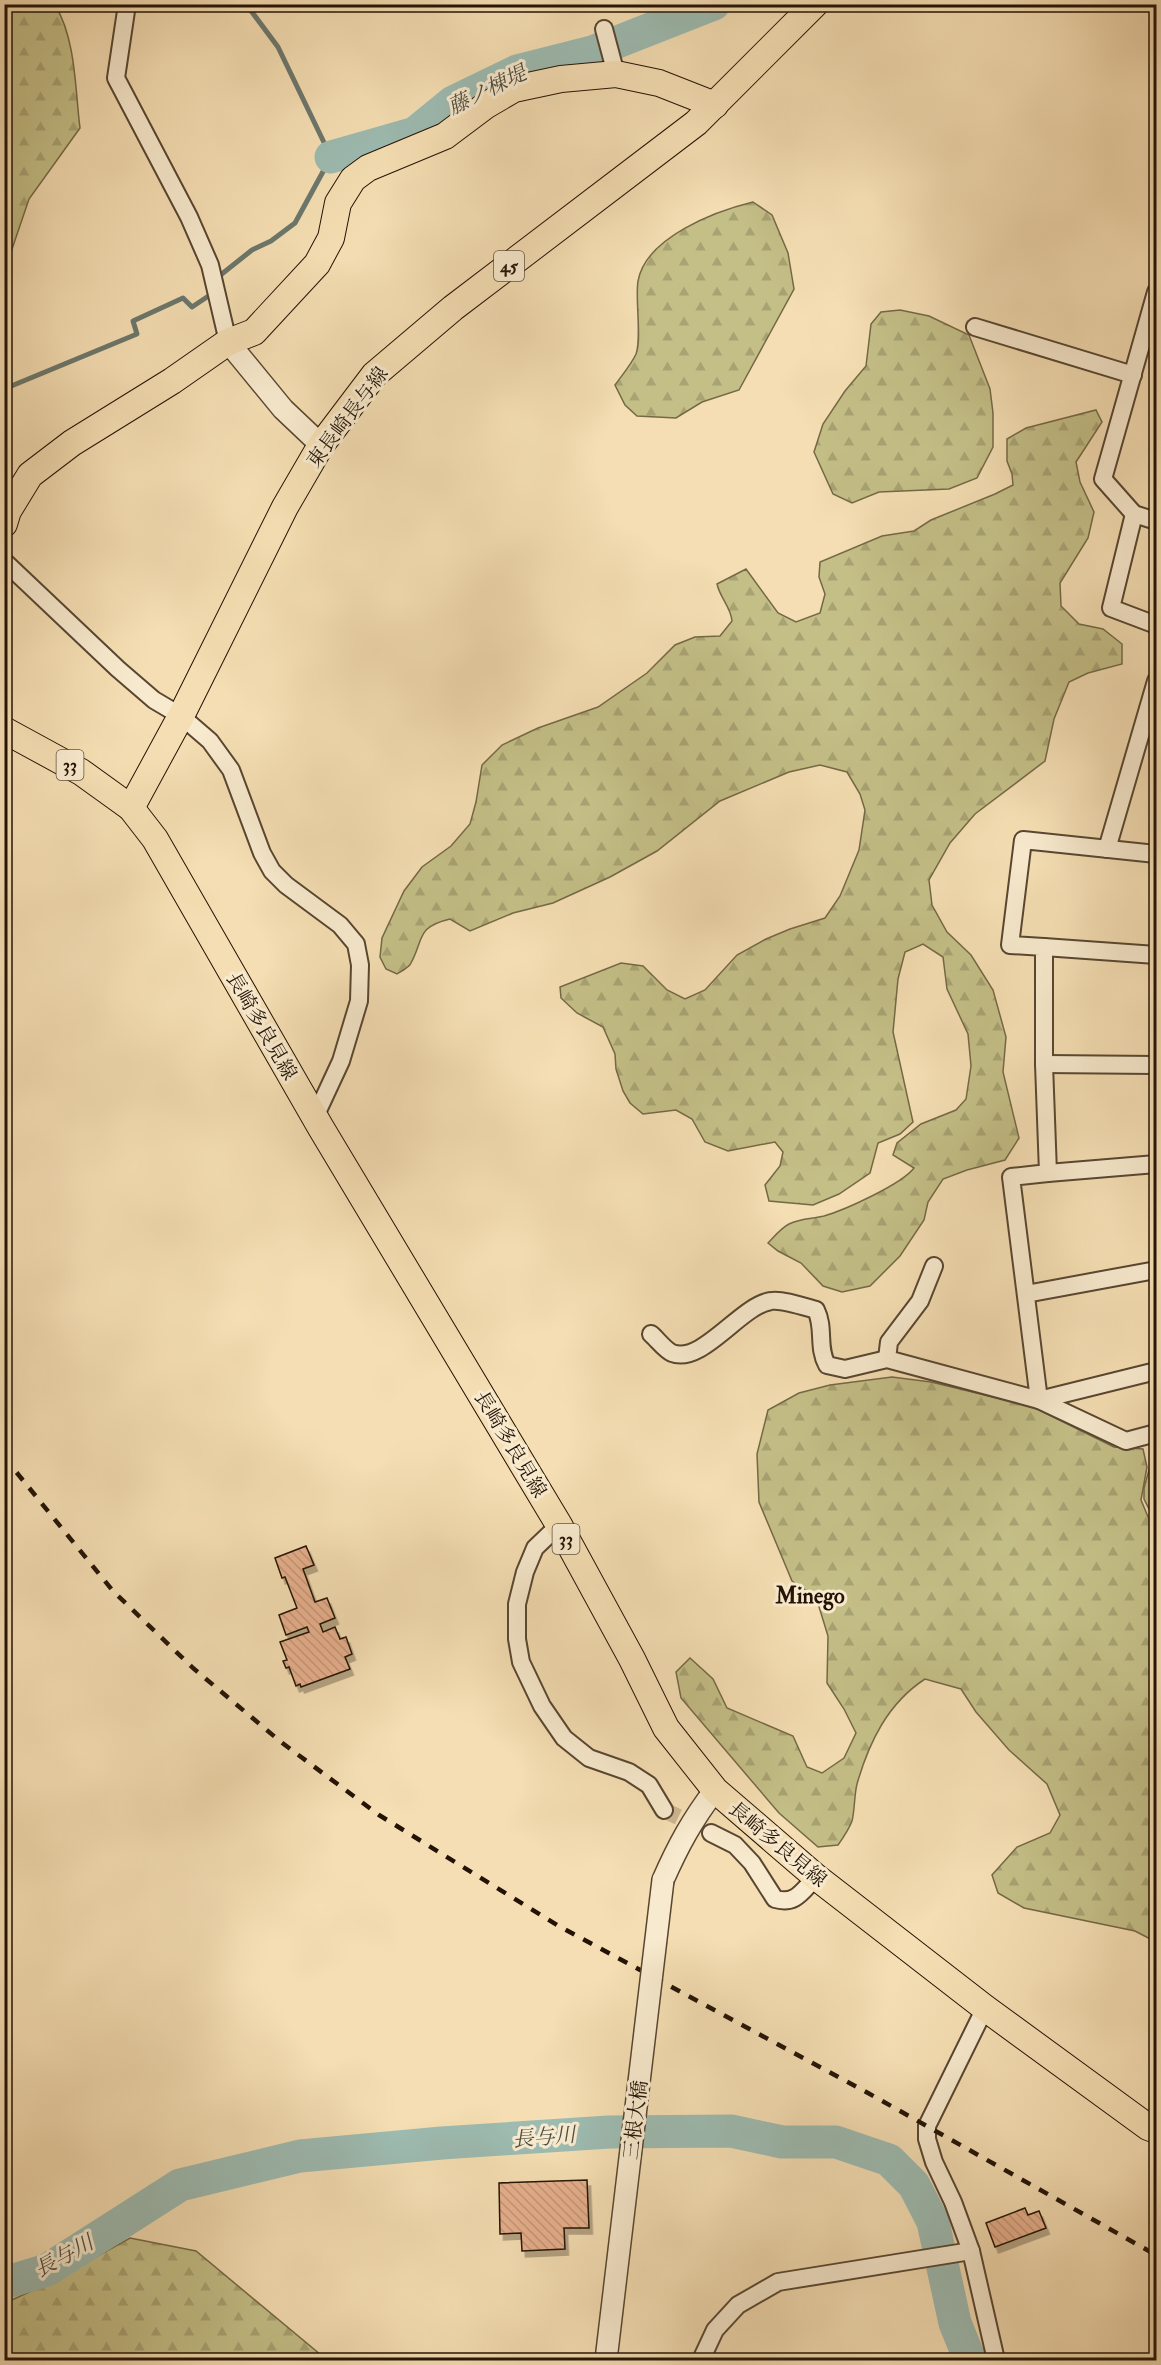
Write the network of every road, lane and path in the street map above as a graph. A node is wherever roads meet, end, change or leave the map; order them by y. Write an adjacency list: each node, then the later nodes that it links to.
1 (125, 4): 8 (street)
2 (815, 4): 5 (main road, 東長崎長与線 / 45)
3 (604, 29): 4 (street)
4 (616, 74): 5 (main road); 8 (main road)
5 (715, 105): 10 (main road, 東長崎長与線 / 45)
6 (1156, 292): 9 (street)
7 (975, 327): 9 (street)
8 (228, 342): 10 (street); 13 (main road)
9 (1133, 375): 11 (street)
10 (321, 445): 17 (main road, 東長崎長与線 / 45)
11 (1134, 514): 12 (street); 15 (street)
12 (1156, 521)
13 (4, 524)
14 (4, 561): 17 (street)
15 (1156, 624)
16 (1156, 681): 20 (street)
17 (181, 716): 19 (main road, 東長崎長与線 / 45); 26 (street)
18 (4, 730): 19 (main road, 長崎多良見線 / 33)
19 (131, 808): 26 (main road, 長崎多良見線 / 33)
20 (1107, 849): 21 (street); 22 (street)
21 (1156, 854)
22 (1044, 947): 23 (street); 24 (street)
23 (1156, 955)
24 (1044, 1064): 25 (street); 28 (street)
25 (1156, 1065)
26 (315, 1117): 37 (main road, 長崎多良見線 / 33)
27 (1156, 1164): 28 (street)
28 (1047, 1173): 31 (street)
29 (934, 1266): 33 (street)
30 (1156, 1270): 31 (street)
31 (1026, 1294): 35 (street)
32 (651, 1334): 33 (street)
33 (887, 1359): 35 (street)
34 (1156, 1371): 35 (street)
35 (1039, 1400): 36 (street)
36 (1156, 1433)
37 (559, 1525): 38 (main road, 長崎多良見線 / 33); 39 (street)
38 (715, 1790): 41 (main road, 長崎多良見線 / 33); 45 (street, 三根大橋, bridge)
39 (664, 1810)
40 (711, 1833): 41 (street)
41 (816, 1877): 42 (main road, 長崎多良見線 / 33)
42 (986, 2008): 43 (main road, 長崎多良見線 / 33); 44 (street)
43 (1156, 2130)
44 (966, 2252): 46 (street); 47 (street)
45 (606, 2361)
46 (701, 2361)
47 (996, 2361)

